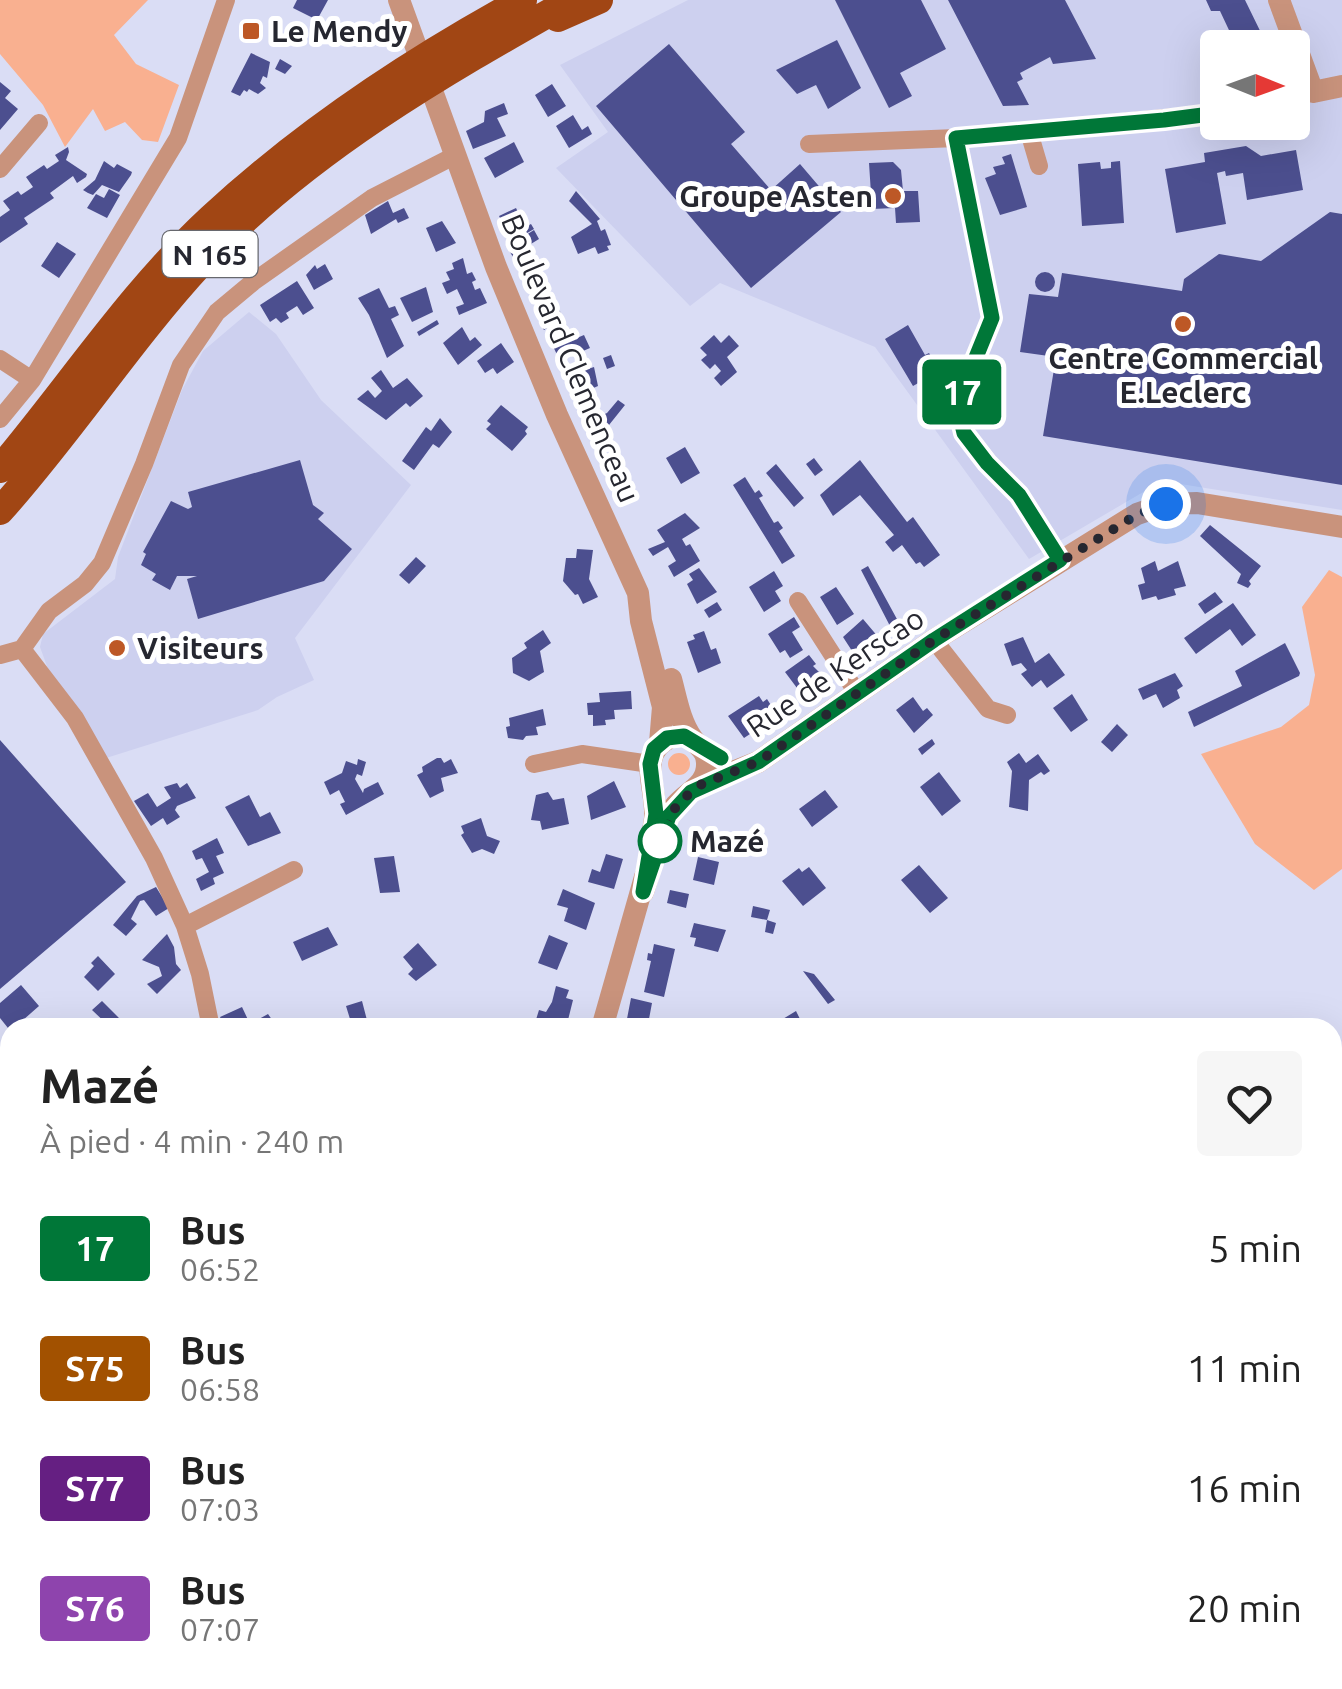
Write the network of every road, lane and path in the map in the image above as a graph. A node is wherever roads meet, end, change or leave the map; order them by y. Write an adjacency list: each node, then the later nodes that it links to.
1 (226, 0): 20 (street)
2 (524, 0): 22 (highway, N 165)
3 (572, 0): 8 (highway, N 165)
4 (598, 0): 8 (highway)
5 (1279, 0): 7 (street)
6 (403, 9): 16 (street, Boulevard Clemenceau)
7 (1286, 30)
8 (474, 55): 23 (highway, N 165)
9 (1342, 86): 10 (street)
10 (1310, 92)
11 (1200, 115): 13 (street)
12 (39, 123): 18 (street)
13 (1030, 132): 14 (street); 17 (street)
14 (956, 138): 15 (street); 25 (street)
15 (809, 144)
16 (456, 155): 26 (street, Boulevard Clemenceau); 29 (street)
17 (1039, 166)
18 (0, 169)
19 (0, 359): 20 (street)
20 (32, 380): 21 (street)
21 (0, 419)
22 (0, 469)
23 (0, 511)
24 (1342, 527): 25 (street, Rue de Kerscao)
25 (1060, 560): 28 (street, Rue de Kerscao)
26 (638, 593): 33 (street); 34 (street, Boulevard Clemenceau)
27 (798, 601): 31 (street)
28 (934, 640): 31 (street, Rue de Kerscao); 32 (street)
29 (22, 649): 30 (street); 40 (street)
30 (0, 655)
31 (857, 693): 36 (street, Rue de Kerscao)
32 (1007, 715)
33 (698, 744): 34 (street); 36 (street, Rue de Kerscao); 37 (street)
34 (654, 761): 35 (street); 37 (street); 39 (street, Boulevard Clemenceau)
35 (534, 764)
36 (744, 766): 37 (street, Rue de Kerscao)
37 (696, 788): 39 (street)
38 (294, 870): 40 (street)
39 (643, 892): 42 (street, Boulevard Clemenceau)
40 (185, 926): 41 (street)
41 (209, 1018)
42 (605, 1018)

